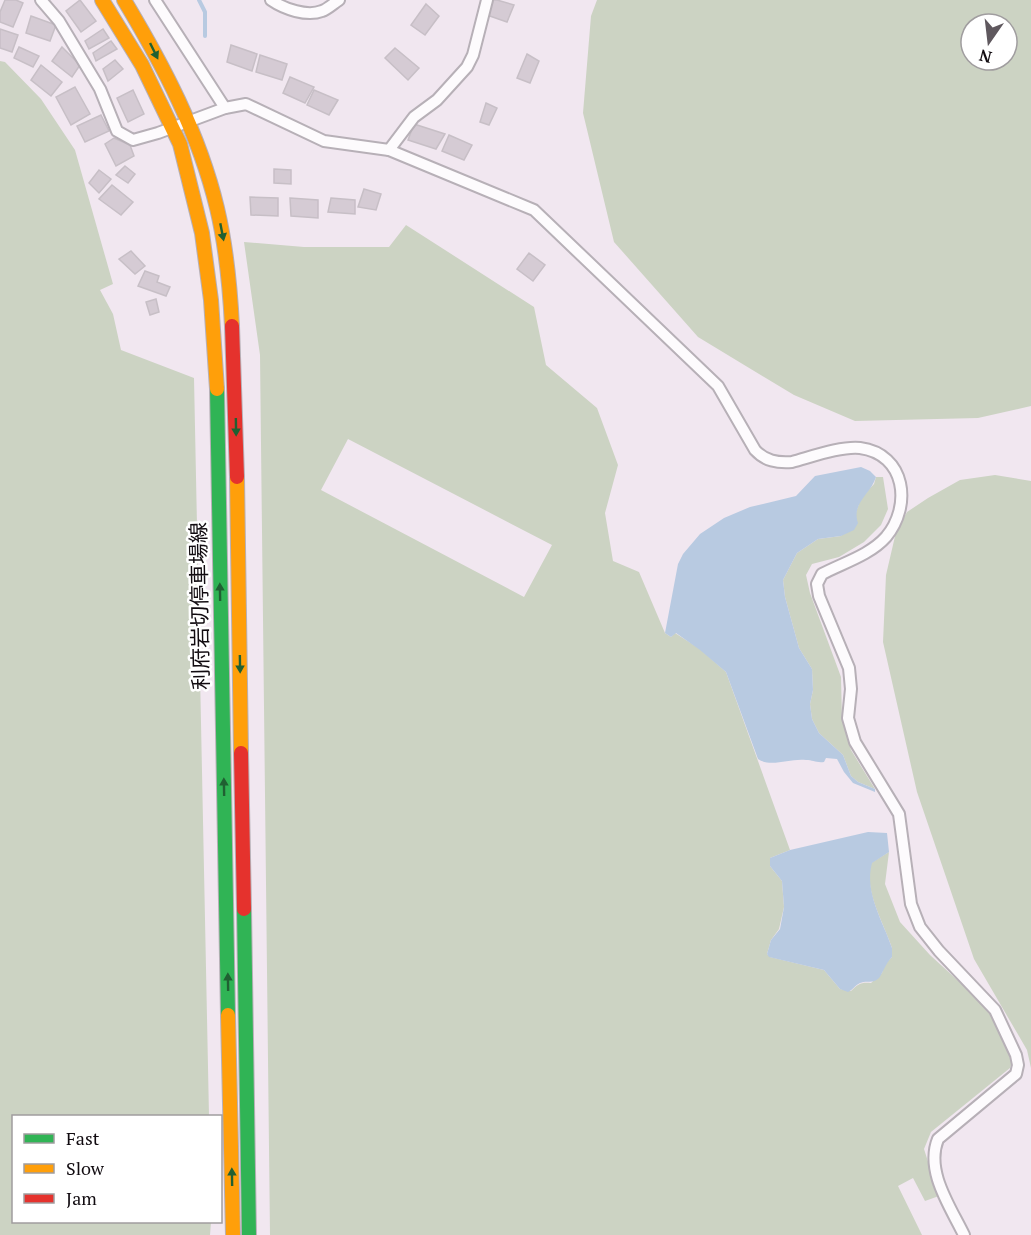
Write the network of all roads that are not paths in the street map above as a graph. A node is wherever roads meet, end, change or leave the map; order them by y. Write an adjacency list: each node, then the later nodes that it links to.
1 (41, 0): 11 (street)
2 (102, 0): 11 (main road, 利府岩切停車場線)
3 (124, 0): 10 (main road, 利府岩切停車場線, one-way to 10)
4 (154, 0): 9 (street)
5 (271, 0): 8 (street)
6 (339, 0): 8 (street)
7 (487, 0): 12 (street)
8 (294, 5)
9 (225, 108): 10 (street); 12 (street)
10 (187, 122): 11 (street); 14 (main road, 利府岩切停車場線, one-way to 14)
11 (172, 128): 13 (main road, 利府岩切停車場線, one-way to 11)
12 (389, 150): 15 (street)
13 (233, 1235)
14 (249, 1235)
15 (964, 1235)

